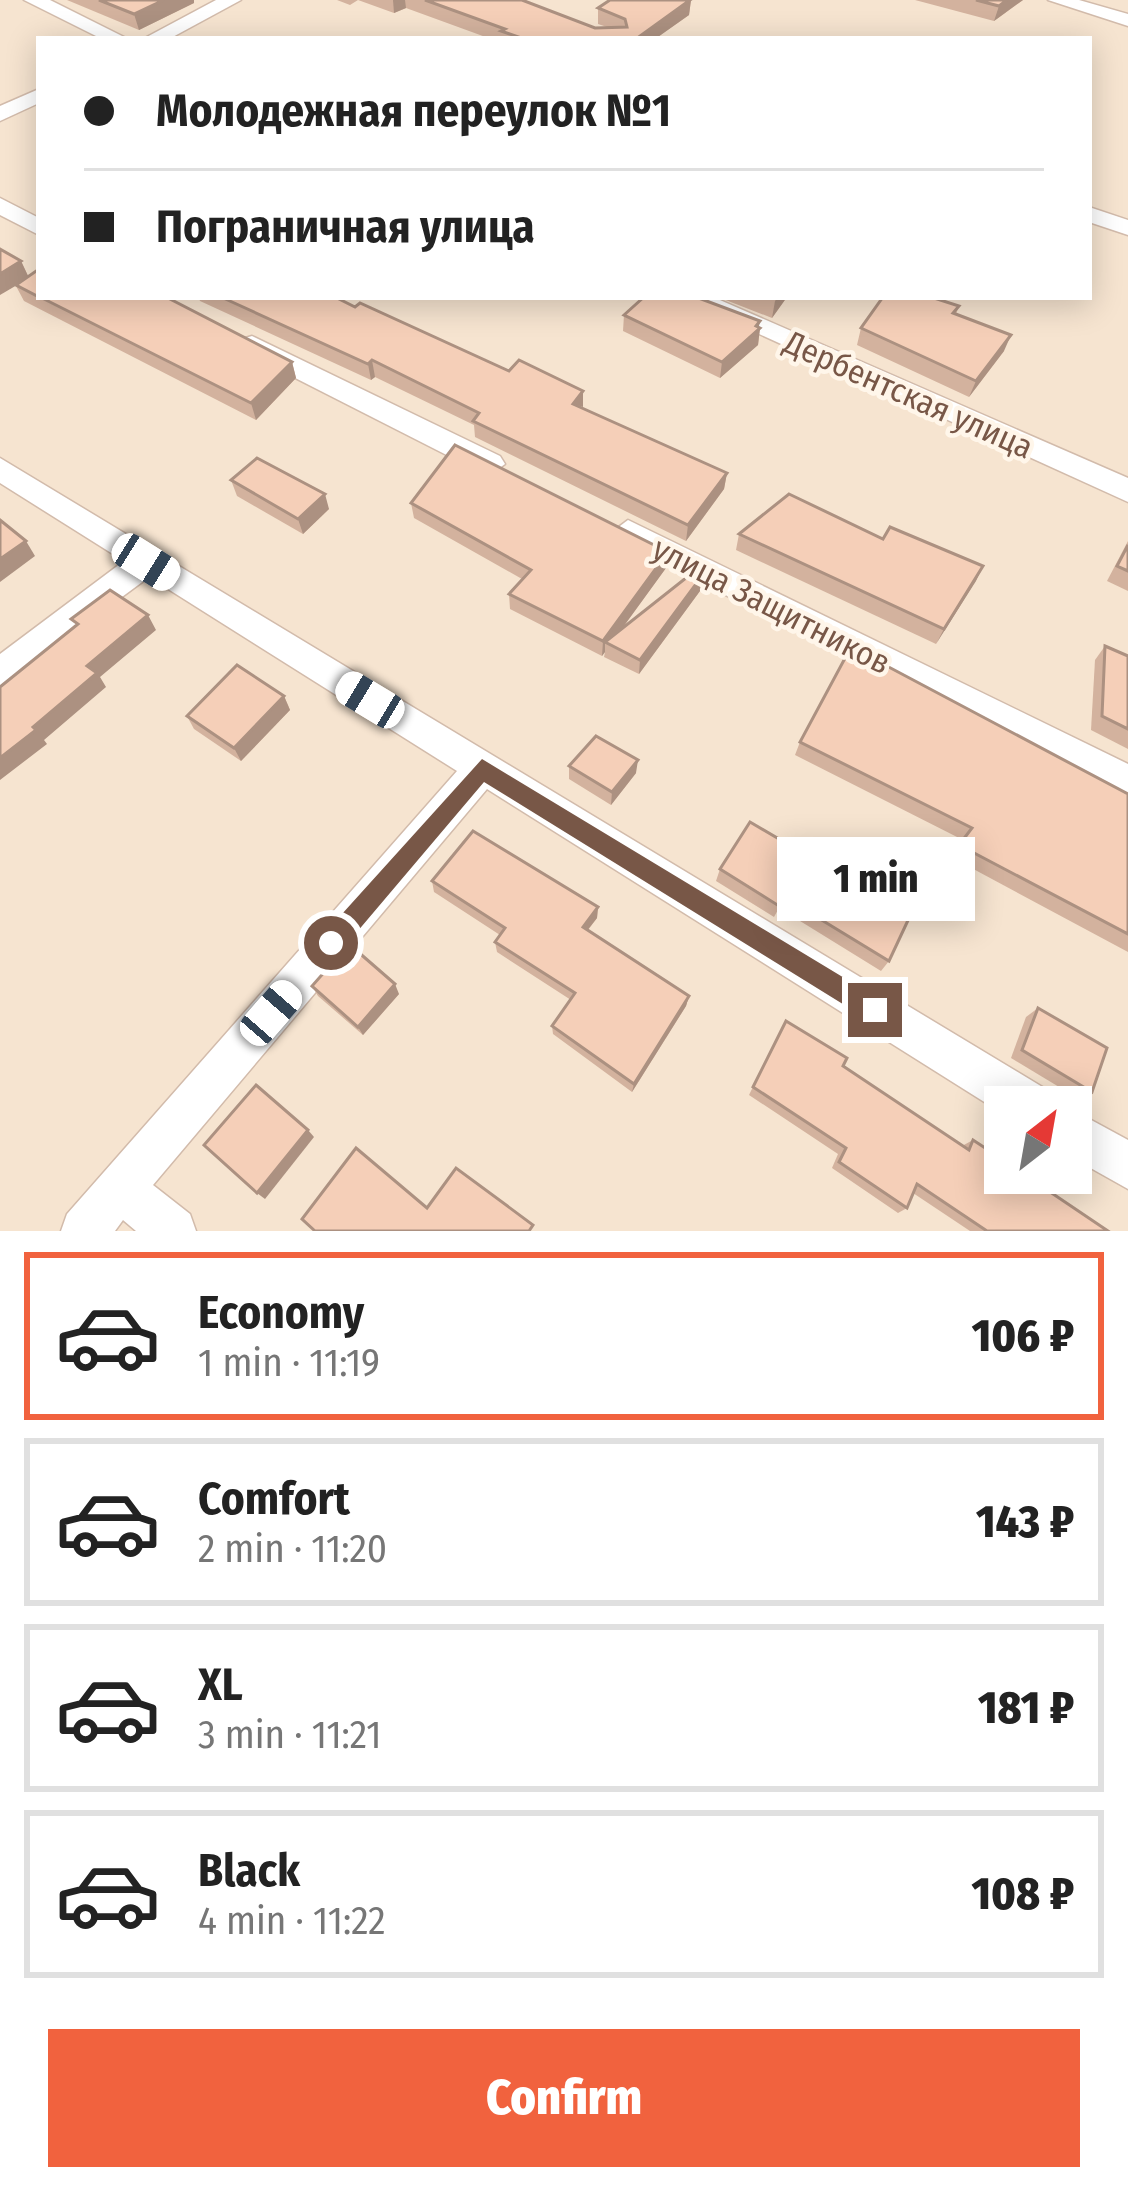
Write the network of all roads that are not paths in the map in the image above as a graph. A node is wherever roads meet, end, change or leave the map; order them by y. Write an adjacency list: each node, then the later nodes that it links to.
1 (34, 0): 5 (street)
2 (231, 0): 6 (street)
3 (1058, 0): 4 (street)
4 (1128, 20)
5 (112, 36)
6 (159, 36)
7 (36, 96): 8 (street)
8 (0, 114)
9 (0, 205): 11 (street)
10 (1092, 215): 12 (street)
11 (36, 226)
12 (1128, 228)
13 (698, 300): 17 (street, Дербентская улица)
14 (228, 333): 16 (street)
15 (0, 469): 19 (street)
16 (528, 482)
17 (1128, 491)
18 (592, 514): 22 (street, улица Защитников)
19 (146, 562): 20 (street); 21 (street)
20 (0, 674)
21 (482, 769): 23 (street); 26 (street)
22 (1128, 782)
23 (999, 1086)
24 (1092, 1144): 25 (street)
25 (1128, 1166)
26 (120, 1188): 27 (street); 28 (street)
27 (84, 1231)
28 (172, 1231)

